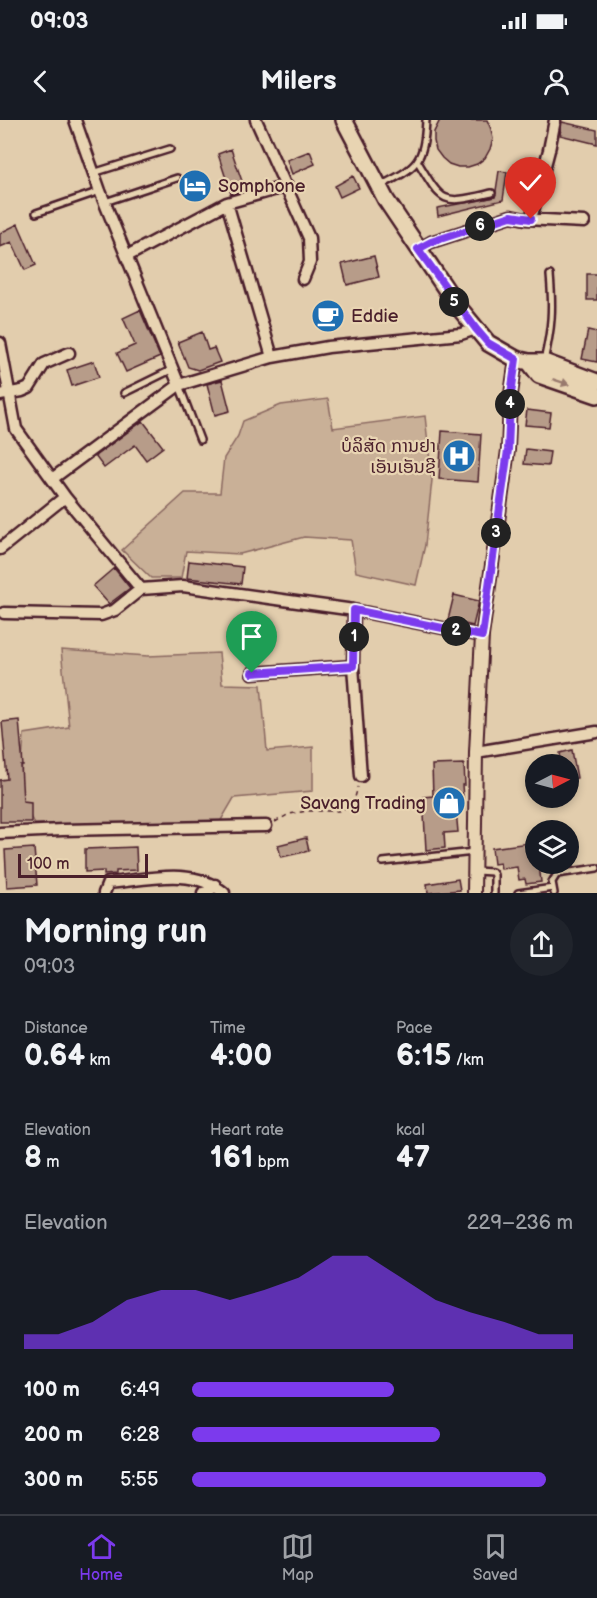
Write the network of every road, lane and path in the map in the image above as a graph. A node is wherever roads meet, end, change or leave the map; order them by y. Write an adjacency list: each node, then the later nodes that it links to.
1 (75, 120): 8 (street)
2 (256, 120): 10 (street)
3 (426, 120): 7 (lane)
4 (555, 120): 17 (street)
5 (347, 124): 11 (main road)
6 (170, 149): 8 (lane)
7 (418, 162): 11 (lane); 13 (lane)
8 (93, 173): 12 (street)
9 (177, 178): 14 (lane)
10 (287, 186): 15 (street); 22 (street)
11 (379, 187): 19 (main road)
12 (100, 191): 14 (street); 16 (lane)
13 (492, 193)
14 (105, 202): 20 (street)
15 (227, 203): 20 (street); 26 (street)
16 (36, 213)
17 (531, 219): 18 (street); 19 (street)
18 (584, 222)
19 (418, 249): 23 (main road)
20 (127, 256): 28 (street)
21 (550, 275): 27 (lane)
22 (303, 279)
23 (476, 329): 26 (street); 27 (main road)
24 (0, 343): 32 (street)
25 (69, 353): 32 (street)
26 (272, 357): 30 (street)
27 (529, 361): 29 (main road); 33 (main road, one-way to 33); 41 (street)
28 (173, 369): 30 (street); 31 (lane)
29 (597, 382)
30 (179, 385): 34 (lane); 35 (street)
31 (124, 393)
32 (5, 394): 35 (street)
33 (597, 394)
34 (200, 440)
35 (52, 479): 36 (street)
36 (65, 497): 37 (street); 38 (street)
37 (0, 549)
38 (141, 589): 39 (street); 40 (street)
39 (354, 610): 41 (street); 42 (street)
40 (4, 613)
41 (482, 636): 45 (street)
42 (353, 666): 43 (street); 46 (street)
43 (252, 673)
44 (597, 732): 45 (street)
45 (476, 752): 49 (street)
46 (362, 776): 47 (path)
47 (266, 826): 48 (street)
48 (0, 833)
49 (474, 852): 50 (lane); 52 (street)
50 (383, 862)
51 (597, 868): 54 (lane)
52 (474, 871): 57 (street); 58 (lane)
53 (219, 889): 55 (street); 56 (street)
54 (554, 891): 59 (lane)
55 (104, 893)
56 (203, 893)
57 (474, 893)
58 (494, 893)
59 (518, 893)

